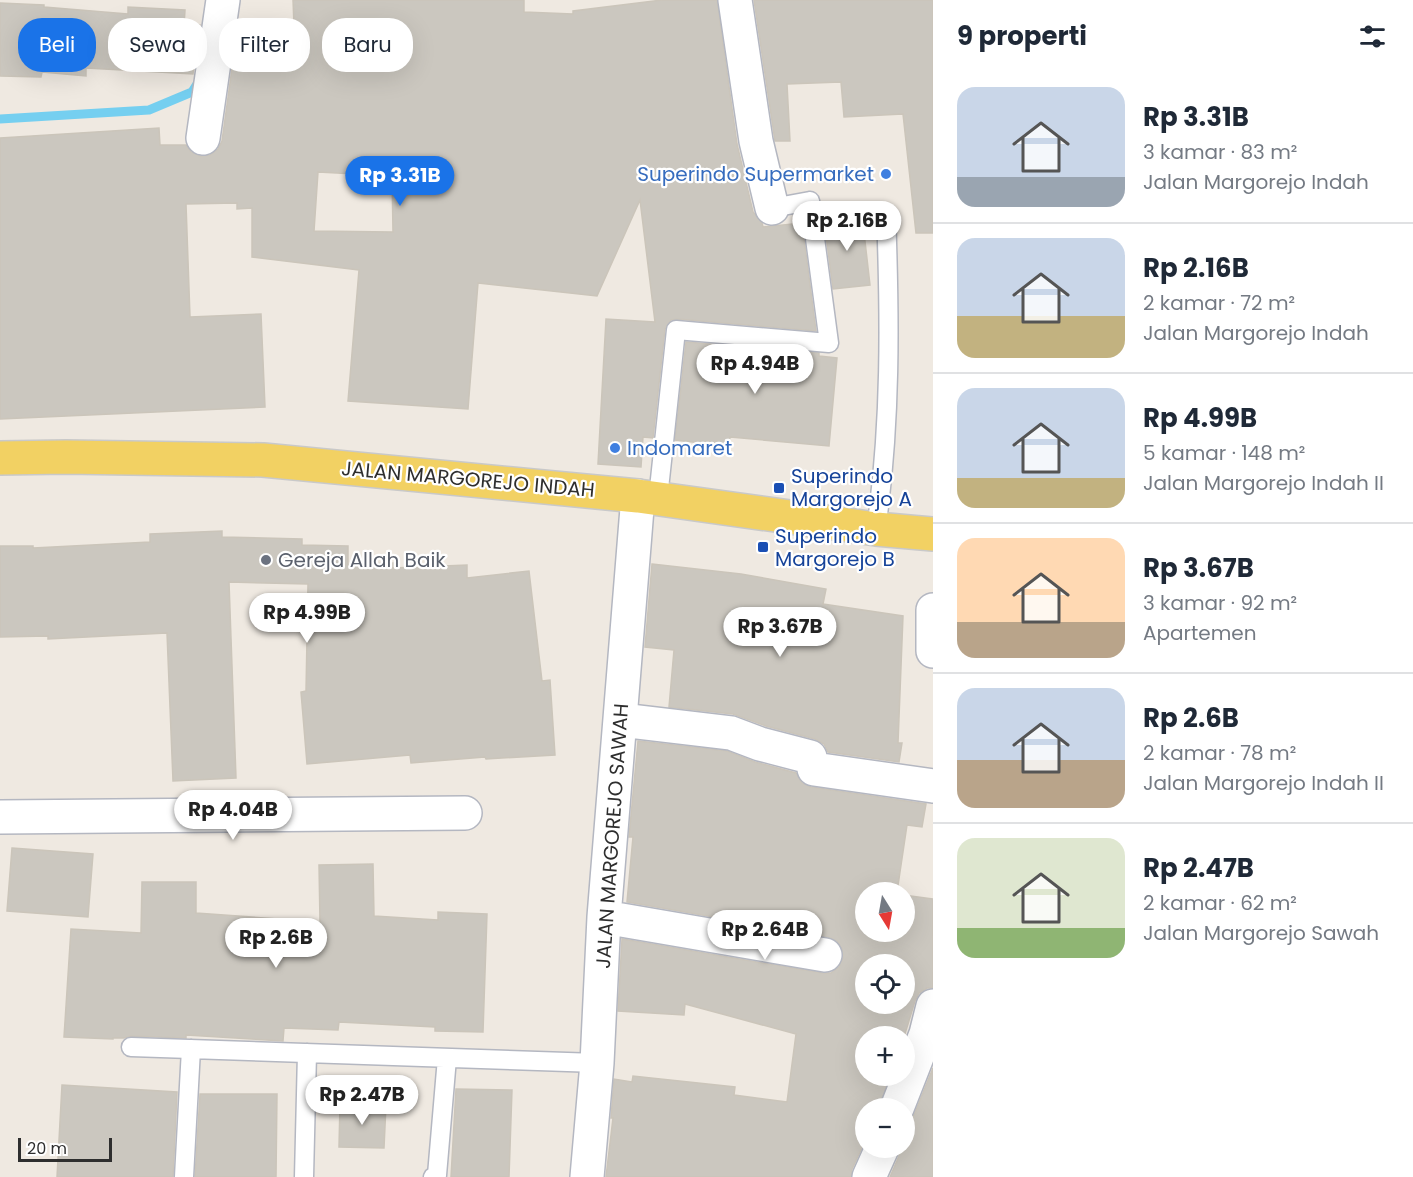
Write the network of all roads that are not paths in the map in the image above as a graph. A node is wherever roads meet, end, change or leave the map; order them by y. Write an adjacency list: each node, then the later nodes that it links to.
1 (223, 0): 3 (street)
2 (735, 0): 4 (street)
3 (203, 138)
4 (772, 208): 7 (lane)
5 (886, 213): 8 (lane)
6 (0, 458): 7 (main road, JALAN MARGOREJO INDAH)
7 (648, 497): 8 (main road, JALAN MARGOREJO INDAH); 12 (street, JALAN MARGOREJO SAWAH)
8 (876, 529): 9 (main road, JALAN MARGOREJO INDAH)
9 (933, 534)
10 (933, 610): 11 (street)
11 (933, 651)
12 (621, 720): 13 (street); 16 (street, JALAN MARGOREJO SAWAH)
13 (933, 786)
14 (465, 813): 15 (street)
15 (0, 817)
16 (604, 917): 17 (street); 23 (street, JALAN MARGOREJO SAWAH)
17 (825, 955)
18 (933, 1006): 24 (street)
19 (131, 1047): 20 (lane)
20 (191, 1049): 21 (lane); 26 (lane)
21 (307, 1053): 22 (lane); 27 (lane)
22 (447, 1058): 23 (lane); 28 (lane)
23 (597, 1063): 29 (street, JALAN MARGOREJO SAWAH)
24 (913, 1092)
25 (878, 1158): 30 (street)
26 (184, 1177)
27 (303, 1177)
28 (433, 1177)
29 (588, 1177)
30 (869, 1177)

